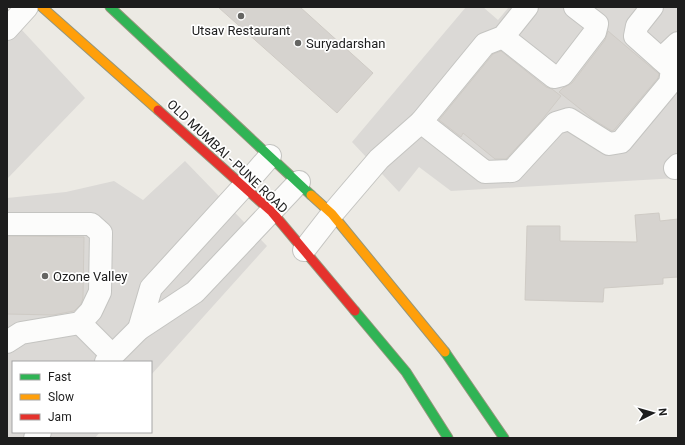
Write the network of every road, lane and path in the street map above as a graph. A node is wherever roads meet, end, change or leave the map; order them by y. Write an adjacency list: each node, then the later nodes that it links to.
1 (27, 7): 7 (street)
2 (42, 7): 14 (main road, OLD MUMBAI - PUNE ROAD)
3 (110, 7): 12 (main road)
4 (527, 7): 8 (street)
5 (576, 7): 8 (street)
6 (652, 7): 10 (street)
7 (7, 29)
8 (502, 37): 11 (street)
9 (678, 43): 10 (street)
10 (661, 59): 11 (street)
11 (421, 122): 16 (street)
12 (270, 156): 13 (main road); 14 (street)
13 (299, 182): 15 (street); 16 (main road)
14 (244, 186): 15 (main road, OLD MUMBAI - PUNE ROAD); 20 (street)
15 (272, 212): 18 (main road, OLD MUMBAI - PUNE ROAD); 20 (street)
16 (332, 214): 18 (street); 24 (main road)
17 (7, 224): 19 (street)
18 (304, 250): 23 (main road, OLD MUMBAI - PUNE ROAD)
19 (80, 323): 21 (street); 22 (street)
20 (139, 329): 22 (street)
21 (7, 342)
22 (109, 359)
23 (448, 438)
24 (504, 438)

